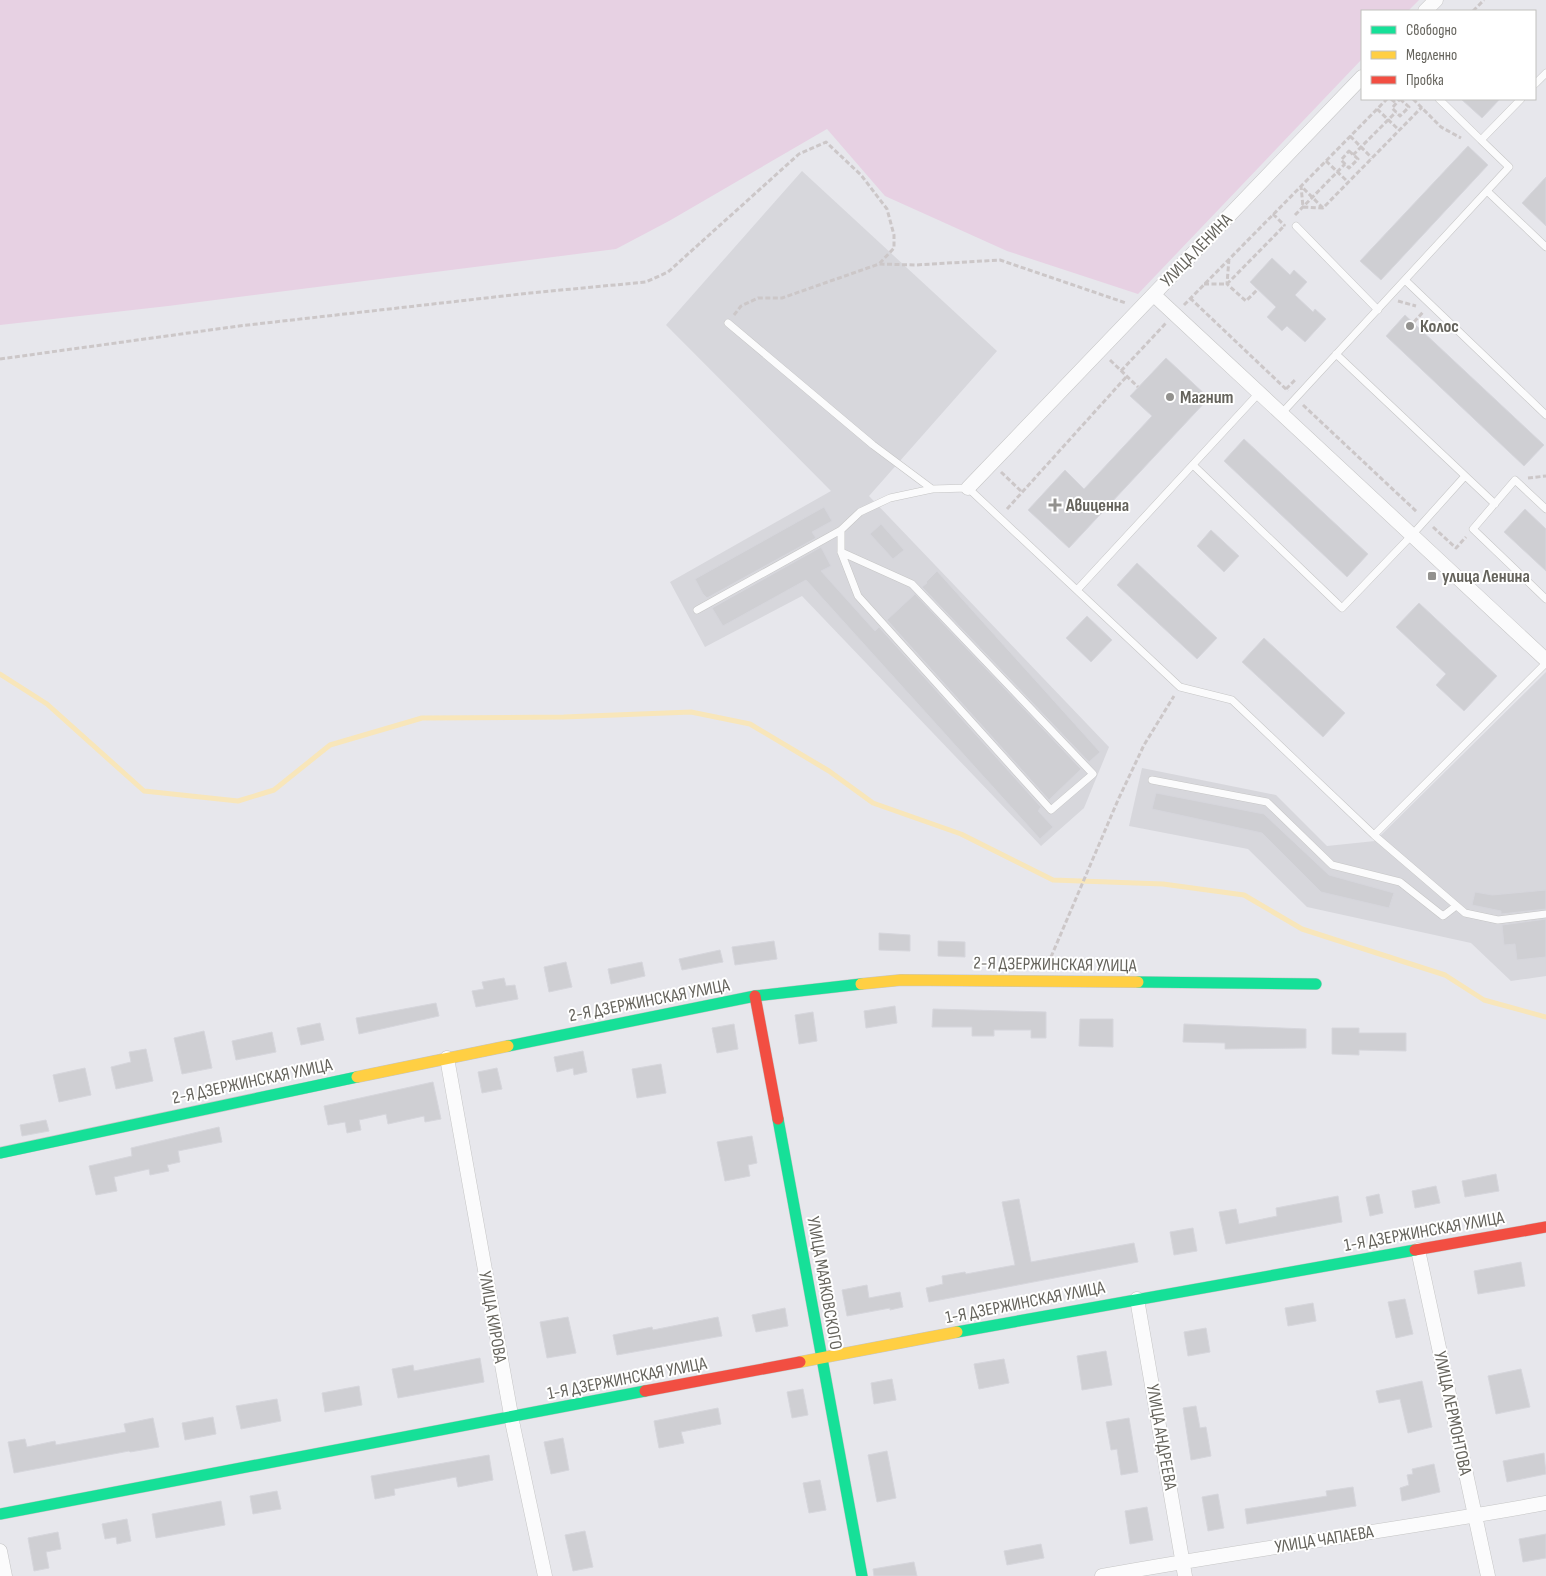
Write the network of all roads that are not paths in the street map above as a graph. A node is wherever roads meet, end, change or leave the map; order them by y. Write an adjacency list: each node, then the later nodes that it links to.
1 (1436, 0): 2 (street)
2 (1426, 10)
3 (1546, 73): 5 (lane)
4 (1361, 78): 13 (street, УЛИЦА ЛЕНИНА)
5 (1536, 83)
6 (1440, 100): 8 (lane)
7 (1520, 100): 8 (lane)
8 (1481, 140): 9 (lane)
9 (1487, 192): 11 (lane); 12 (lane)
10 (1296, 226): 14 (lane)
11 (1546, 247)
12 (1406, 280): 14 (lane); 19 (lane)
13 (1154, 295): 17 (street); 22 (street, УЛИЦА ЛЕНИНА)
14 (1378, 310): 16 (lane)
15 (728, 323): 23 (lane)
16 (1336, 354): 18 (lane); 21 (lane)
17 (1259, 393): 18 (street); 20 (lane)
18 (1281, 414): 27 (street)
19 (1546, 415)
20 (1192, 465): 27 (lane); 29 (lane)
21 (1465, 476): 24 (lane); 27 (lane)
22 (968, 488): 23 (lane); 29 (lane)
23 (932, 489): 26 (lane)
24 (1495, 504): 25 (lane); 30 (lane)
25 (1546, 509)
26 (841, 530): 28 (lane); 31 (lane)
27 (1412, 535): 32 (street)
28 (841, 552): 28 (lane)
29 (1078, 590): 34 (lane)
30 (1546, 599)
31 (697, 610)
32 (1546, 661): 34 (lane)
33 (1152, 780): 35 (lane)
34 (1374, 834): 35 (lane)
35 (1456, 906): 36 (lane)
36 (1546, 914)
37 (1316, 984): 38 (street, 2-Я ДЗЕРЖИНСКАЯ УЛИЦА)
38 (755, 996): 39 (street, 2-Я ДЗЕРЖИНСКАЯ УЛИЦА); 44 (street, УЛИЦА МАЯКОВСКОГО)
39 (447, 1058): 40 (street, 2-Я ДЗЕРЖИНСКАЯ УЛИЦА); 45 (street, УЛИЦА КИРОВА)
40 (0, 1153)
41 (1546, 1227): 42 (street, 1-Я ДЗЕРЖИНСКАЯ УЛИЦА)
42 (1418, 1250): 43 (street, 1-Я ДЗЕРЖИНСКАЯ УЛИЦА); 48 (street, УЛИЦА ЛЕРМОНТОВА)
43 (1138, 1299): 44 (street, 1-Я ДЗЕРЖИНСКАЯ УЛИЦА); 50 (street, УЛИЦА АНДРЕЕВА)
44 (821, 1359): 45 (street, 1-Я ДЗЕРЖИНСКАЯ УЛИЦА); 53 (street, УЛИЦА МАЯКОВСКОГО)
45 (511, 1417): 47 (street, 1-Я ДЗЕРЖИНСКАЯ УЛИЦА); 52 (street, УЛИЦА КИРОВА)
46 (1546, 1503): 48 (street, УЛИЦА ЧАПАЕВА)
47 (0, 1514)
48 (1476, 1516): 50 (street, УЛИЦА ЧАПАЕВА); 56 (street, УЛИЦА ЛЕРМОНТОВА)
49 (0, 1550): 51 (street)
50 (1183, 1561): 54 (street, УЛИЦА ЧАПАЕВА); 55 (street, УЛИЦА АНДРЕЕВА)
51 (5, 1576)
52 (545, 1576)
53 (862, 1576)
54 (1102, 1576)
55 (1186, 1576)
56 (1488, 1576)

